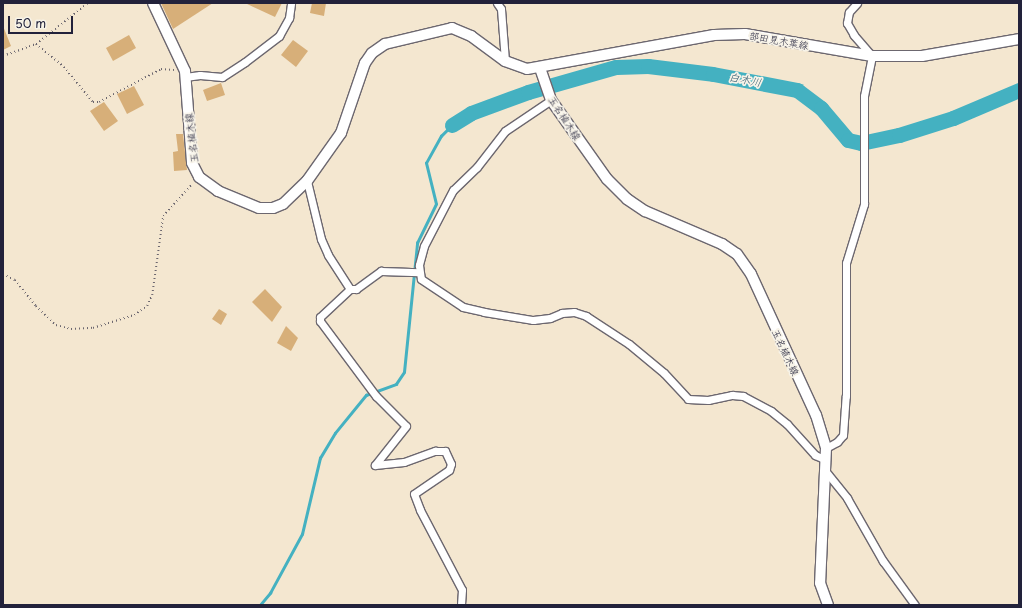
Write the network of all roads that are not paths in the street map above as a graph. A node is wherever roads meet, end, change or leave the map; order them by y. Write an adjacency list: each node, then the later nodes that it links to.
1 (153, 3): 9 (main road, 玉名植木線)
2 (291, 3): 9 (street)
3 (497, 3): 7 (street)
4 (857, 3): 6 (street)
5 (1019, 39): 6 (main road, 部田見木葉線)
6 (872, 56): 8 (main road, 部田見木葉線); 14 (street)
7 (505, 61): 8 (main road, 玉名植木線); 11 (main road, 玉名植木線)
8 (540, 68): 10 (main road, 玉名植木線)
9 (185, 74): 11 (main road, 玉名植木線)
10 (550, 98): 12 (street); 14 (main road, 玉名植木線)
11 (307, 181): 13 (street)
12 (419, 272): 13 (street); 15 (street)
13 (350, 289): 17 (street)
14 (826, 448): 15 (main road, 玉名植木線)
15 (826, 460): 16 (main road, 玉名植木線)
16 (827, 473): 18 (main road, 玉名植木線); 19 (street)
17 (461, 605)
18 (828, 605)
19 (915, 605)

